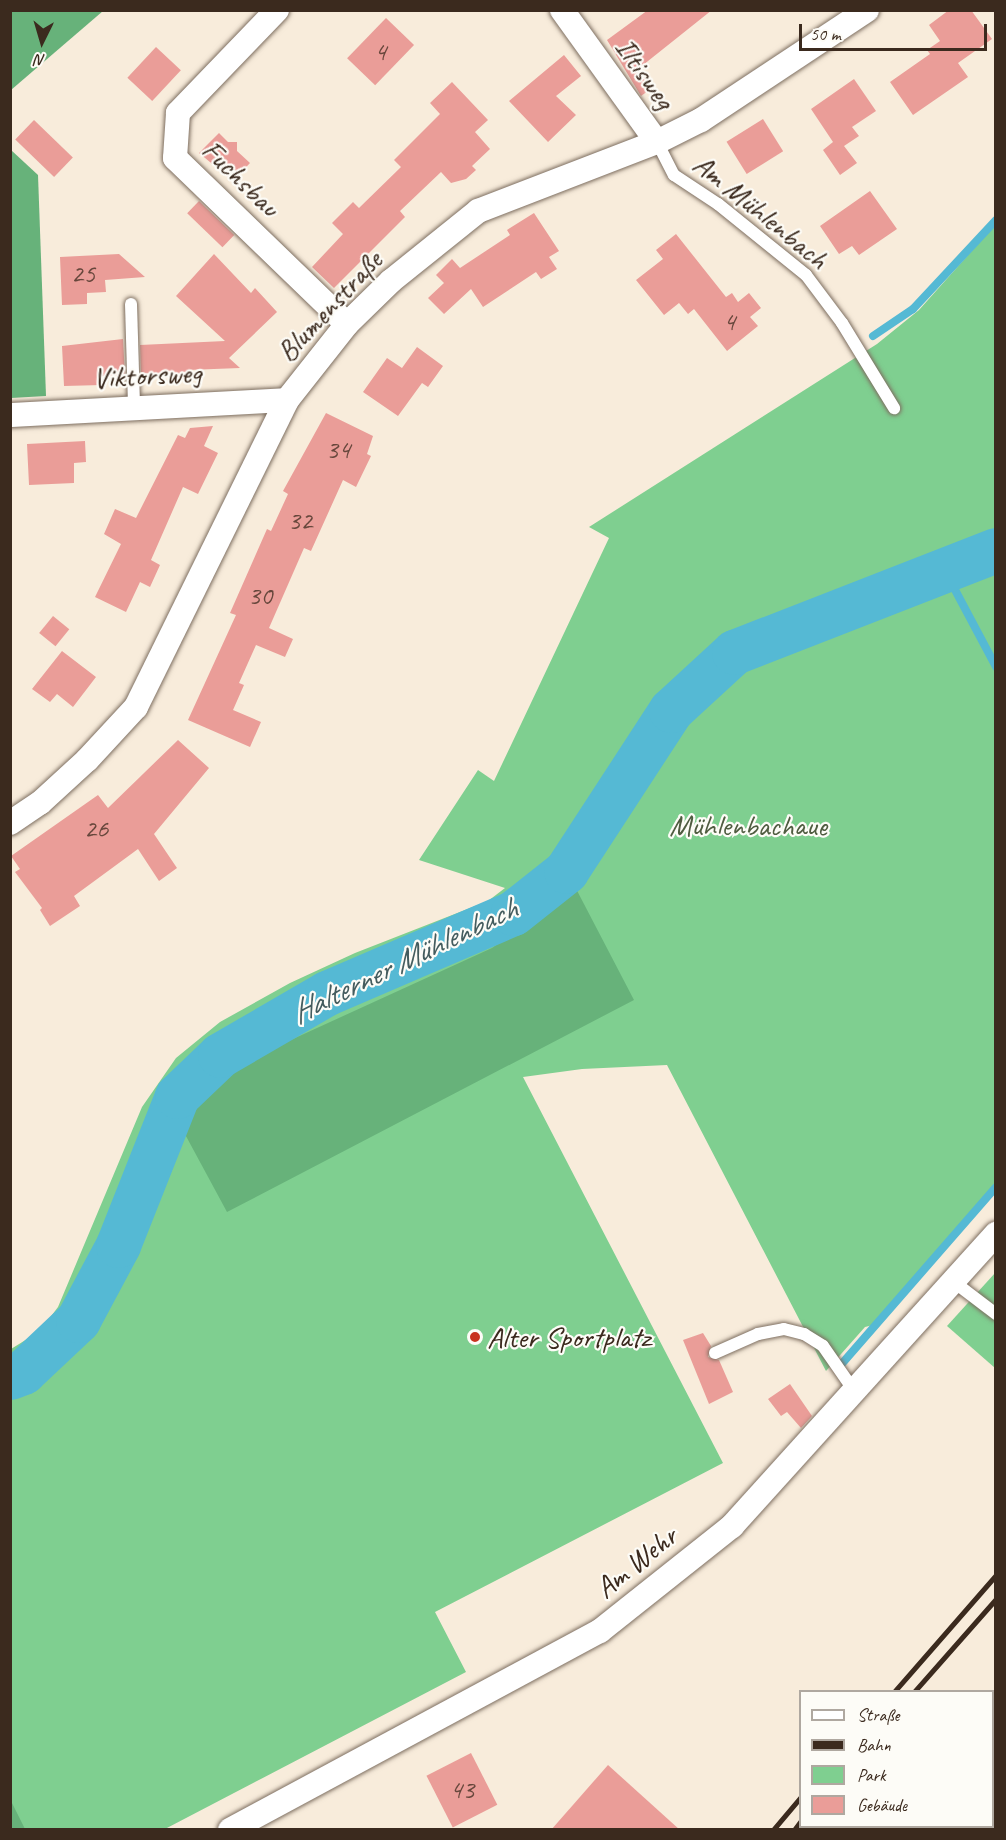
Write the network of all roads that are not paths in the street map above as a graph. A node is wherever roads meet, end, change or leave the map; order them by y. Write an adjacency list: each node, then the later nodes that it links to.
1 (277, 10): 6 (street, Fuchsbau)
2 (562, 10): 4 (street, Iltisweg)
3 (867, 10): 4 (street, Blumenstraße)
4 (657, 142): 6 (street, Blumenstraße); 9 (lane, Am Mühlenbach)
5 (130, 304): 8 (lane)
6 (347, 324): 7 (street, Blumenstraße)
7 (287, 400): 8 (street, Viktorsweg); 11 (street, Blumenstraße)
8 (135, 407): 10 (street, Viktorsweg)
9 (894, 408)
10 (10, 414)
11 (10, 823)
12 (996, 1234): 13 (street, Am Wehr)
13 (954, 1282): 14 (lane); 16 (street, Am Wehr)
14 (996, 1314)
15 (715, 1353): 16 (lane)
16 (855, 1392): 17 (street, Am Wehr)
17 (230, 1830)

